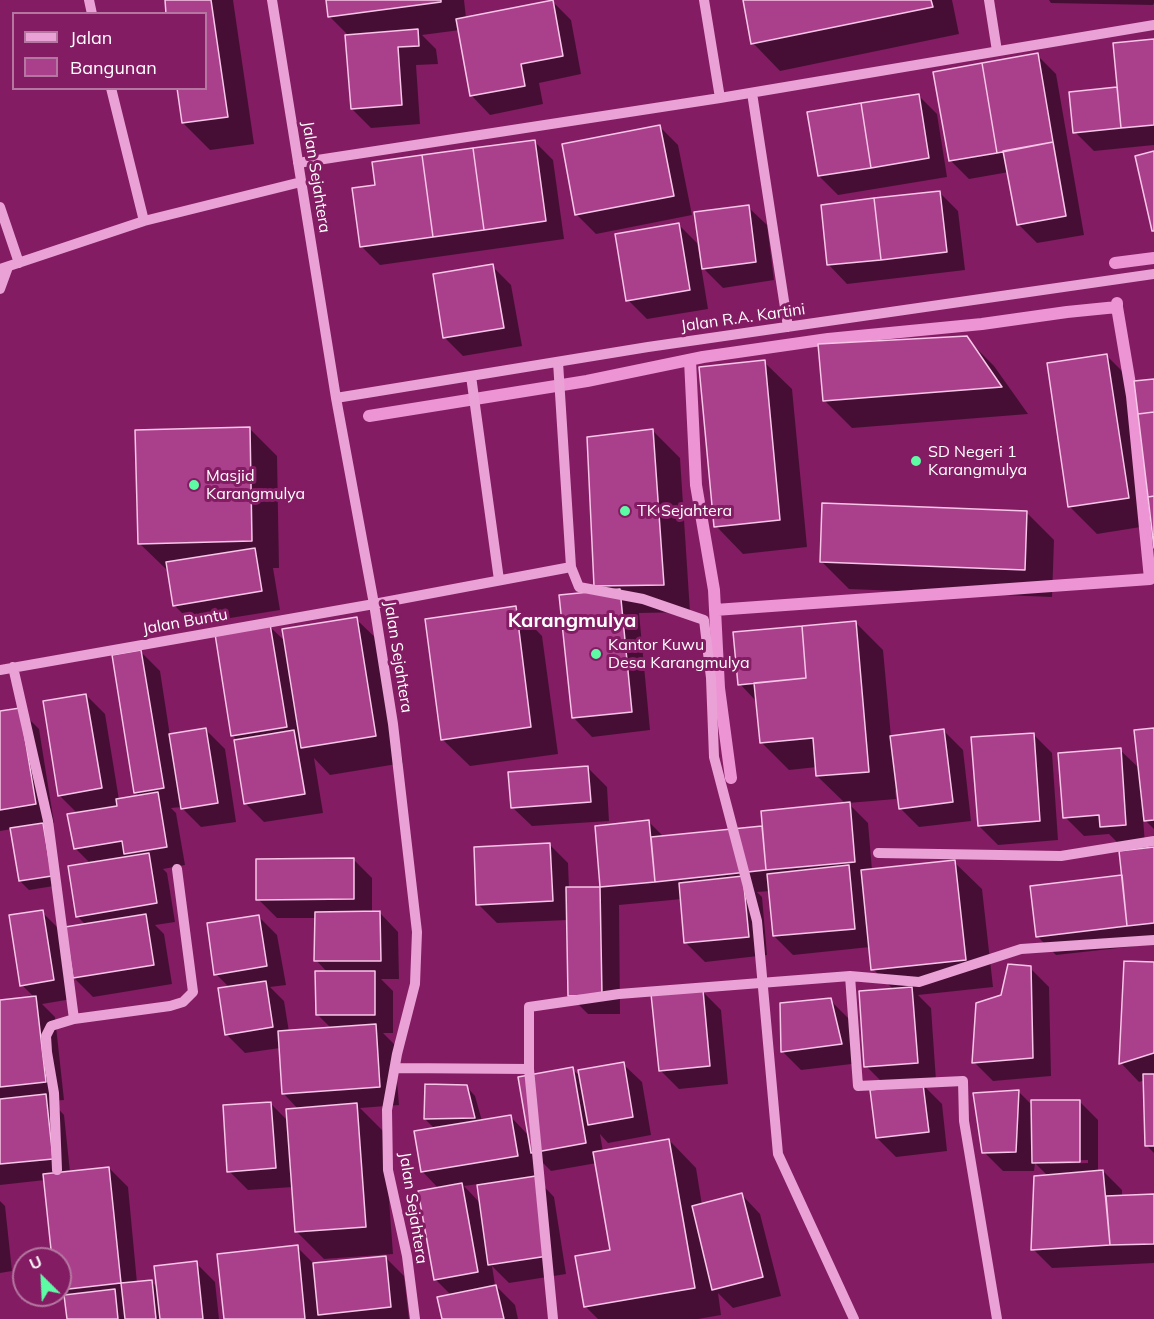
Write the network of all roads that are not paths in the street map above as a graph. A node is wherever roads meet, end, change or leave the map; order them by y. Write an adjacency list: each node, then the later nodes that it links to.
1 (272, 0): 9 (street, Jalan Sejahtera)
2 (705, 0): 8 (street)
3 (989, 0): 5 (street)
4 (1154, 25): 5 (street)
5 (997, 51): 7 (street)
6 (111, 90): 12 (street)
7 (752, 93): 8 (street); 17 (street)
8 (720, 98): 9 (street)
9 (298, 163): 10 (street, Jalan Sejahtera)
10 (301, 182): 12 (street); 20 (street, Jalan Sejahtera)
11 (0, 207): 13 (street)
12 (144, 221): 13 (street)
13 (19, 263): 14 (street)
14 (4, 268): 16 (street)
15 (1154, 274): 17 (street, Jalan R.A. Kartini)
16 (0, 290)
17 (788, 327): 18 (street, Jalan R.A. Kartini)
18 (558, 364): 19 (street, Jalan R.A. Kartini); 21 (street)
19 (471, 378): 20 (street, Jalan R.A. Kartini); 22 (street)
20 (336, 398): 23 (street, Jalan Sejahtera)
21 (571, 567): 22 (street, Jalan Buntu); 31 (street)
22 (499, 580): 23 (street, Jalan Buntu)
23 (374, 604): 24 (street, Jalan Buntu); 33 (street, Jalan Sejahtera)
24 (13, 667): 25 (street, Jalan Buntu); 32 (street)
25 (0, 669)
26 (1154, 842): 27 (street)
27 (878, 853)
28 (177, 869): 32 (street)
29 (1154, 940): 30 (street)
30 (850, 976): 31 (street); 39 (street)
31 (764, 984): 34 (street); 38 (street)
32 (74, 1019): 35 (street)
33 (394, 1068): 34 (street); 36 (street, Jalan Sejahtera)
34 (529, 1069): 37 (street)
35 (57, 1170)
36 (415, 1319)
37 (553, 1319)
38 (854, 1319)
39 (997, 1319)

